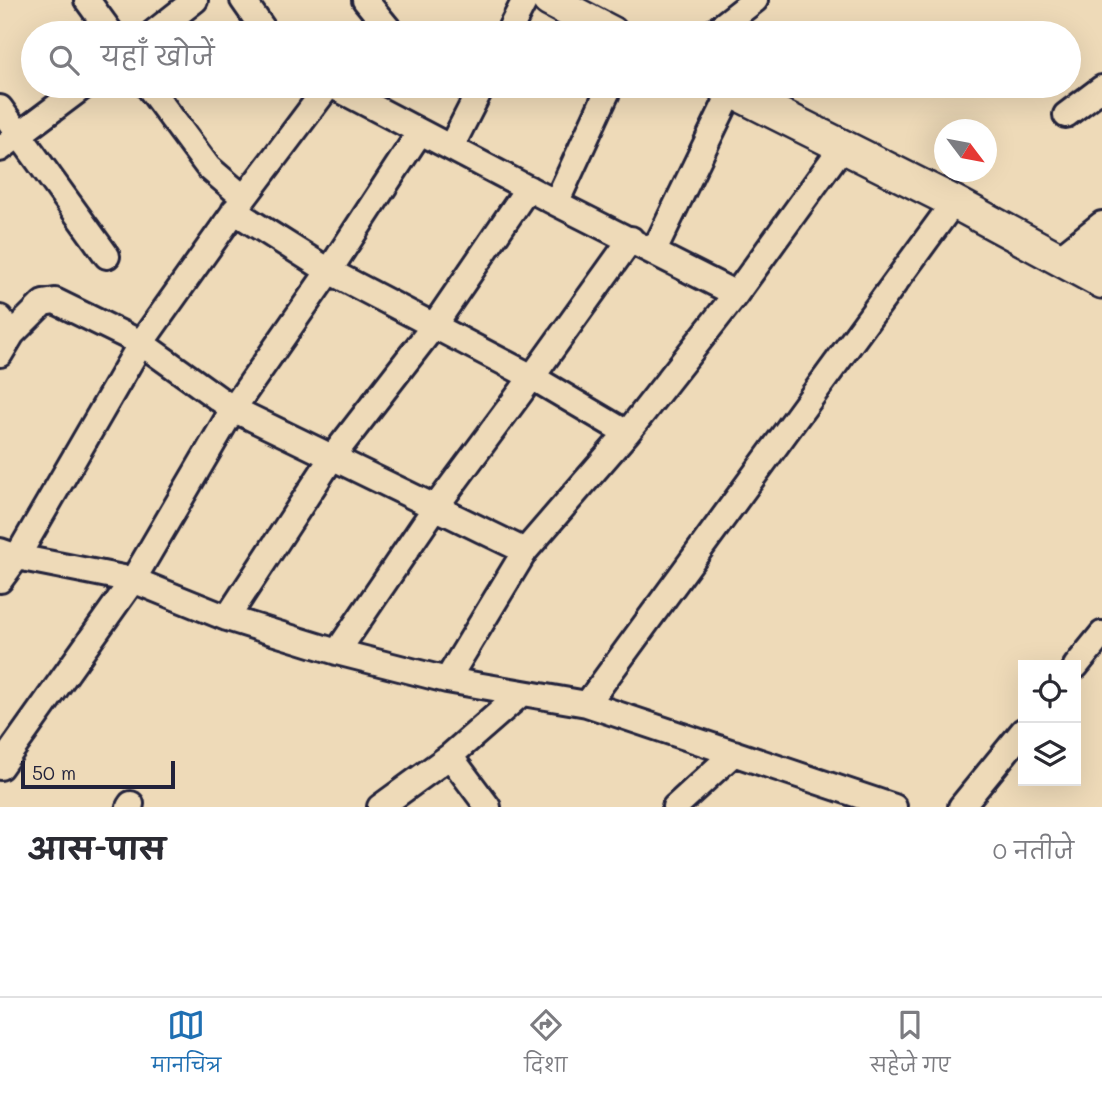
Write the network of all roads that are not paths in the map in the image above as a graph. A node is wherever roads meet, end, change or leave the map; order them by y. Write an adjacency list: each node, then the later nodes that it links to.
1 (87, 0): 8 (street)
2 (195, 0): 9 (street)
3 (243, 0): 10 (street)
4 (365, 0): 11 (street)
5 (525, 0): 12 (street)
6 (549, 0): 13 (main road)
7 (755, 0): 14 (street)
8 (102, 21)
9 (168, 21)
10 (258, 21)
11 (382, 21)
12 (514, 21)
13 (589, 21)
14 (728, 21)
15 (1102, 88): 25 (street)
16 (68, 98): 27 (street)
17 (157, 98): 34 (street)
18 (315, 98): 34 (street)
19 (340, 98): 26 (street)
20 (476, 98): 28 (street)
21 (604, 98): 33 (street)
22 (722, 98): 38 (street)
23 (746, 98): 29 (main road)
24 (0, 108): 27 (street)
25 (1066, 115)
26 (420, 132): 28 (street); 41 (street)
27 (20, 134): 30 (street); 39 (street)
28 (451, 147): 31 (street)
29 (842, 147): 32 (main road); 42 (street)
30 (0, 149)
31 (528, 188): 33 (street); 43 (street)
32 (954, 202): 40 (main road); 61 (street)
33 (556, 203): 36 (street)
34 (239, 204): 41 (street); 45 (street)
35 (1102, 224): 40 (street)
36 (631, 239): 38 (street); 46 (street)
37 (1102, 249): 40 (street)
38 (653, 251): 42 (street)
39 (107, 257)
40 (1079, 270)
41 (329, 271): 43 (street); 47 (street)
42 (736, 294): 48 (street)
43 (433, 327): 46 (street); 49 (street)
44 (4, 335): 45 (street)
45 (141, 344): 47 (street); 52 (street)
46 (532, 377): 48 (street); 50 (street)
47 (233, 410): 49 (street); 54 (street)
48 (627, 433): 51 (street)
49 (333, 456): 50 (street); 55 (street)
50 (435, 508): 51 (street); 57 (street)
51 (525, 551): 59 (street)
52 (8, 554): 53 (street); 54 (street)
53 (0, 580)
54 (134, 580): 55 (street); 62 (street)
55 (227, 618): 57 (street)
56 (1102, 634): 58 (street)
57 (337, 652): 59 (street)
58 (1081, 660)
59 (447, 680): 60 (street)
60 (522, 693): 61 (street); 65 (street)
61 (587, 704): 64 (street)
62 (8, 737): 66 (street)
63 (1018, 737): 71 (street)
64 (734, 753): 69 (street); 70 (street)
65 (450, 756): 67 (street); 68 (street)
66 (0, 767)
67 (380, 807)
68 (488, 807)
69 (675, 807)
70 (894, 807)
71 (961, 807)

